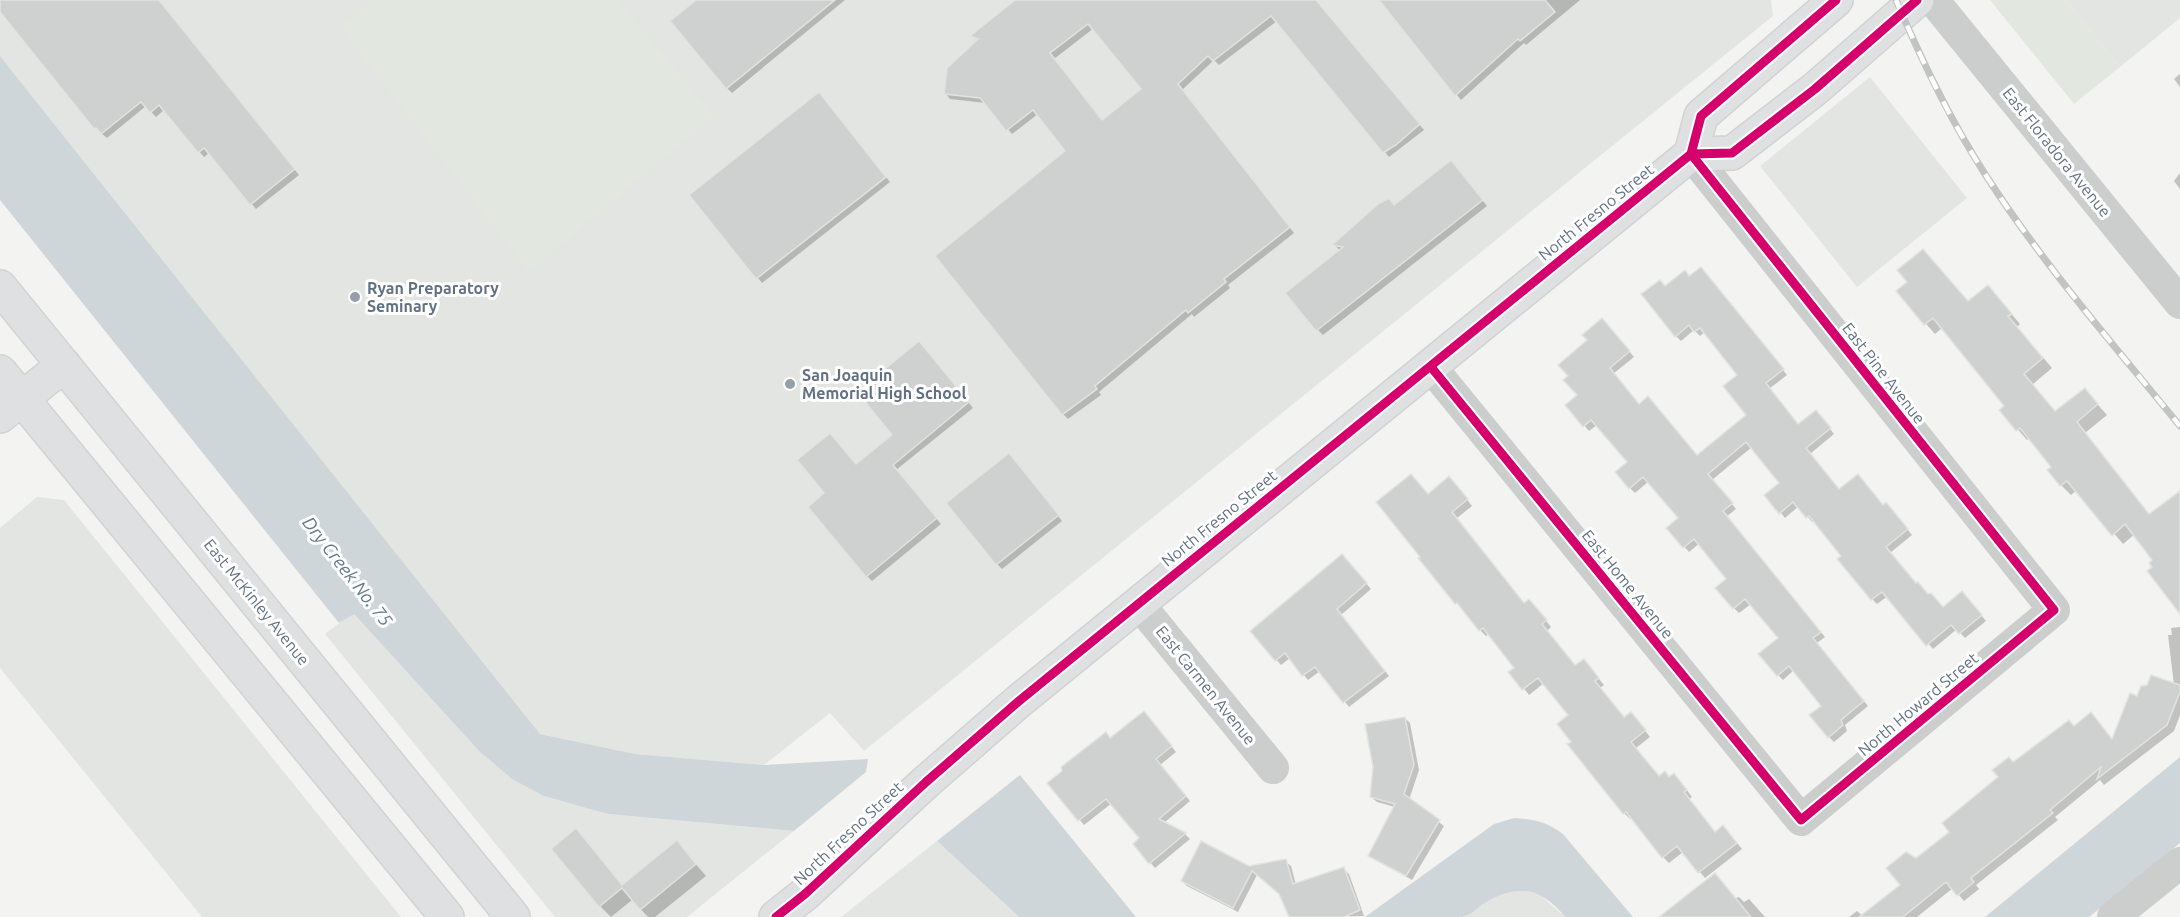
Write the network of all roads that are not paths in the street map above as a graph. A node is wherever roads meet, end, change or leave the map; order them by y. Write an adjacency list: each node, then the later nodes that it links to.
1 (1895, 0): 5 (main road)
2 (1917, 0): 5 (main road)
3 (1933, 0): 8 (street, East Floradora Avenue)
4 (1819, 6): 6 (main road)
5 (1732, 153): 6 (main road)
6 (1691, 154): 10 (main road, North Fresno Street); 14 (street, East Pine Avenue)
7 (0, 287): 9 (main road, East McKinley Avenue)
8 (2180, 303)
9 (64, 365): 12 (main road); 19 (main road, East McKinley Avenue)
10 (1431, 367): 13 (main road, North Fresno Street); 16 (street, East Home Avenue)
11 (0, 372): 12 (main road)
12 (11, 407): 18 (main road)
13 (1138, 603): 15 (street, East Carmen Avenue); 20 (main road, North Fresno Street)
14 (2054, 610): 16 (street, North Howard Street)
15 (1273, 768)
16 (1801, 820)
17 (2180, 863): 21 (street)
18 (447, 917)
19 (513, 917)
20 (776, 917)
21 (2113, 917)

